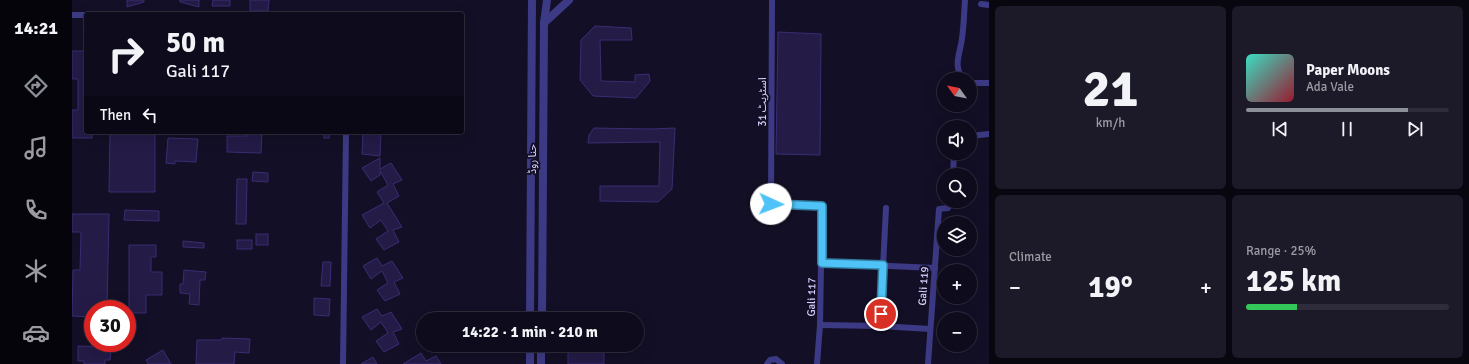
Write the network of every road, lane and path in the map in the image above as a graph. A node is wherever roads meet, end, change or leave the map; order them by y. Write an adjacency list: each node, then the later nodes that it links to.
1 (532, 0): 20 (street, حنا روڈ)
2 (547, 0): 10 (street, حنا روڈ)
3 (569, 0): 10 (street)
4 (772, 0): 17 (street, اسٹریٹ 31)
5 (965, 0): 11 (street)
6 (981, 4): 7 (street)
7 (989, 5)
8 (72, 15): 9 (street)
9 (84, 15)
10 (544, 23): 21 (street, حنا روڈ)
11 (960, 72)
12 (977, 83): 13 (street)
13 (989, 83)
14 (346, 134): 32 (street)
15 (989, 134): 16 (street)
16 (977, 135)
17 (822, 206): 22 (street, Gali 117)
18 (886, 208): 23 (street)
19 (948, 208): 24 (street, Gali 119)
20 (530, 257): 21 (street); 25 (street, حنا روڈ)
21 (542, 258): 26 (street, حنا روڈ)
22 (822, 263): 23 (street); 27 (street, Gali 117)
23 (883, 265): 24 (street); 28 (street)
24 (935, 268): 29 (street, Gali 119)
25 (530, 312)
26 (542, 312)
27 (820, 325): 28 (street); 37 (street, Gali 117)
28 (880, 326): 29 (street)
29 (930, 329): 38 (street, Gali 119)
30 (530, 352): 33 (street)
31 (541, 352): 34 (street)
32 (343, 364)
33 (530, 364)
34 (541, 364)
35 (767, 364): 36 (street)
36 (782, 364)
37 (818, 364)
38 (928, 364)

